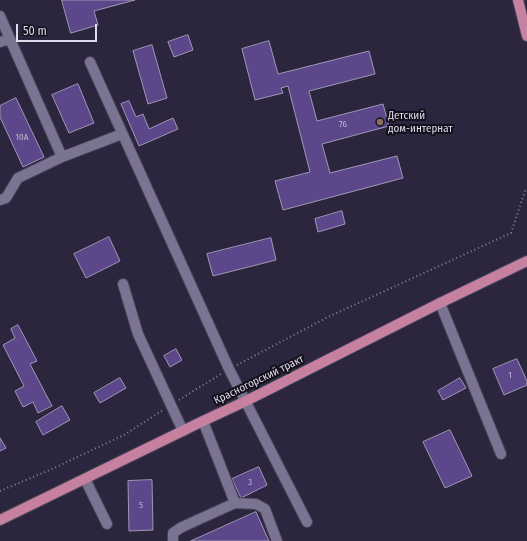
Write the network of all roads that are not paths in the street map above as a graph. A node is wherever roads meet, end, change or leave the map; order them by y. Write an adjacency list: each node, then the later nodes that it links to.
1 (518, 0): 3 (main road)
2 (0, 16): 4 (lane)
3 (527, 36)
4 (10, 39): 5 (lane); 8 (lane)
5 (0, 42)
6 (90, 62): 7 (lane)
7 (122, 134): 8 (lane); 13 (lane)
8 (62, 157): 9 (lane)
9 (0, 200)
10 (527, 261): 12 (main road, Красногорский тракт)
11 (122, 284): 15 (lane)
12 (440, 303): 13 (main road, Красногорский тракт); 16 (lane)
13 (246, 401): 14 (main road, Красногорский тракт); 20 (lane)
14 (202, 420): 15 (main road, Красногорский тракт); 18 (lane)
15 (183, 431): 17 (main road, Красногорский тракт)
16 (500, 454)
17 (85, 479): 19 (main road, Красногорский тракт); 21 (lane)
18 (235, 504): 22 (lane); 23 (lane)
19 (0, 520)
20 (307, 522)
21 (107, 524)
22 (173, 541)
23 (278, 541)

